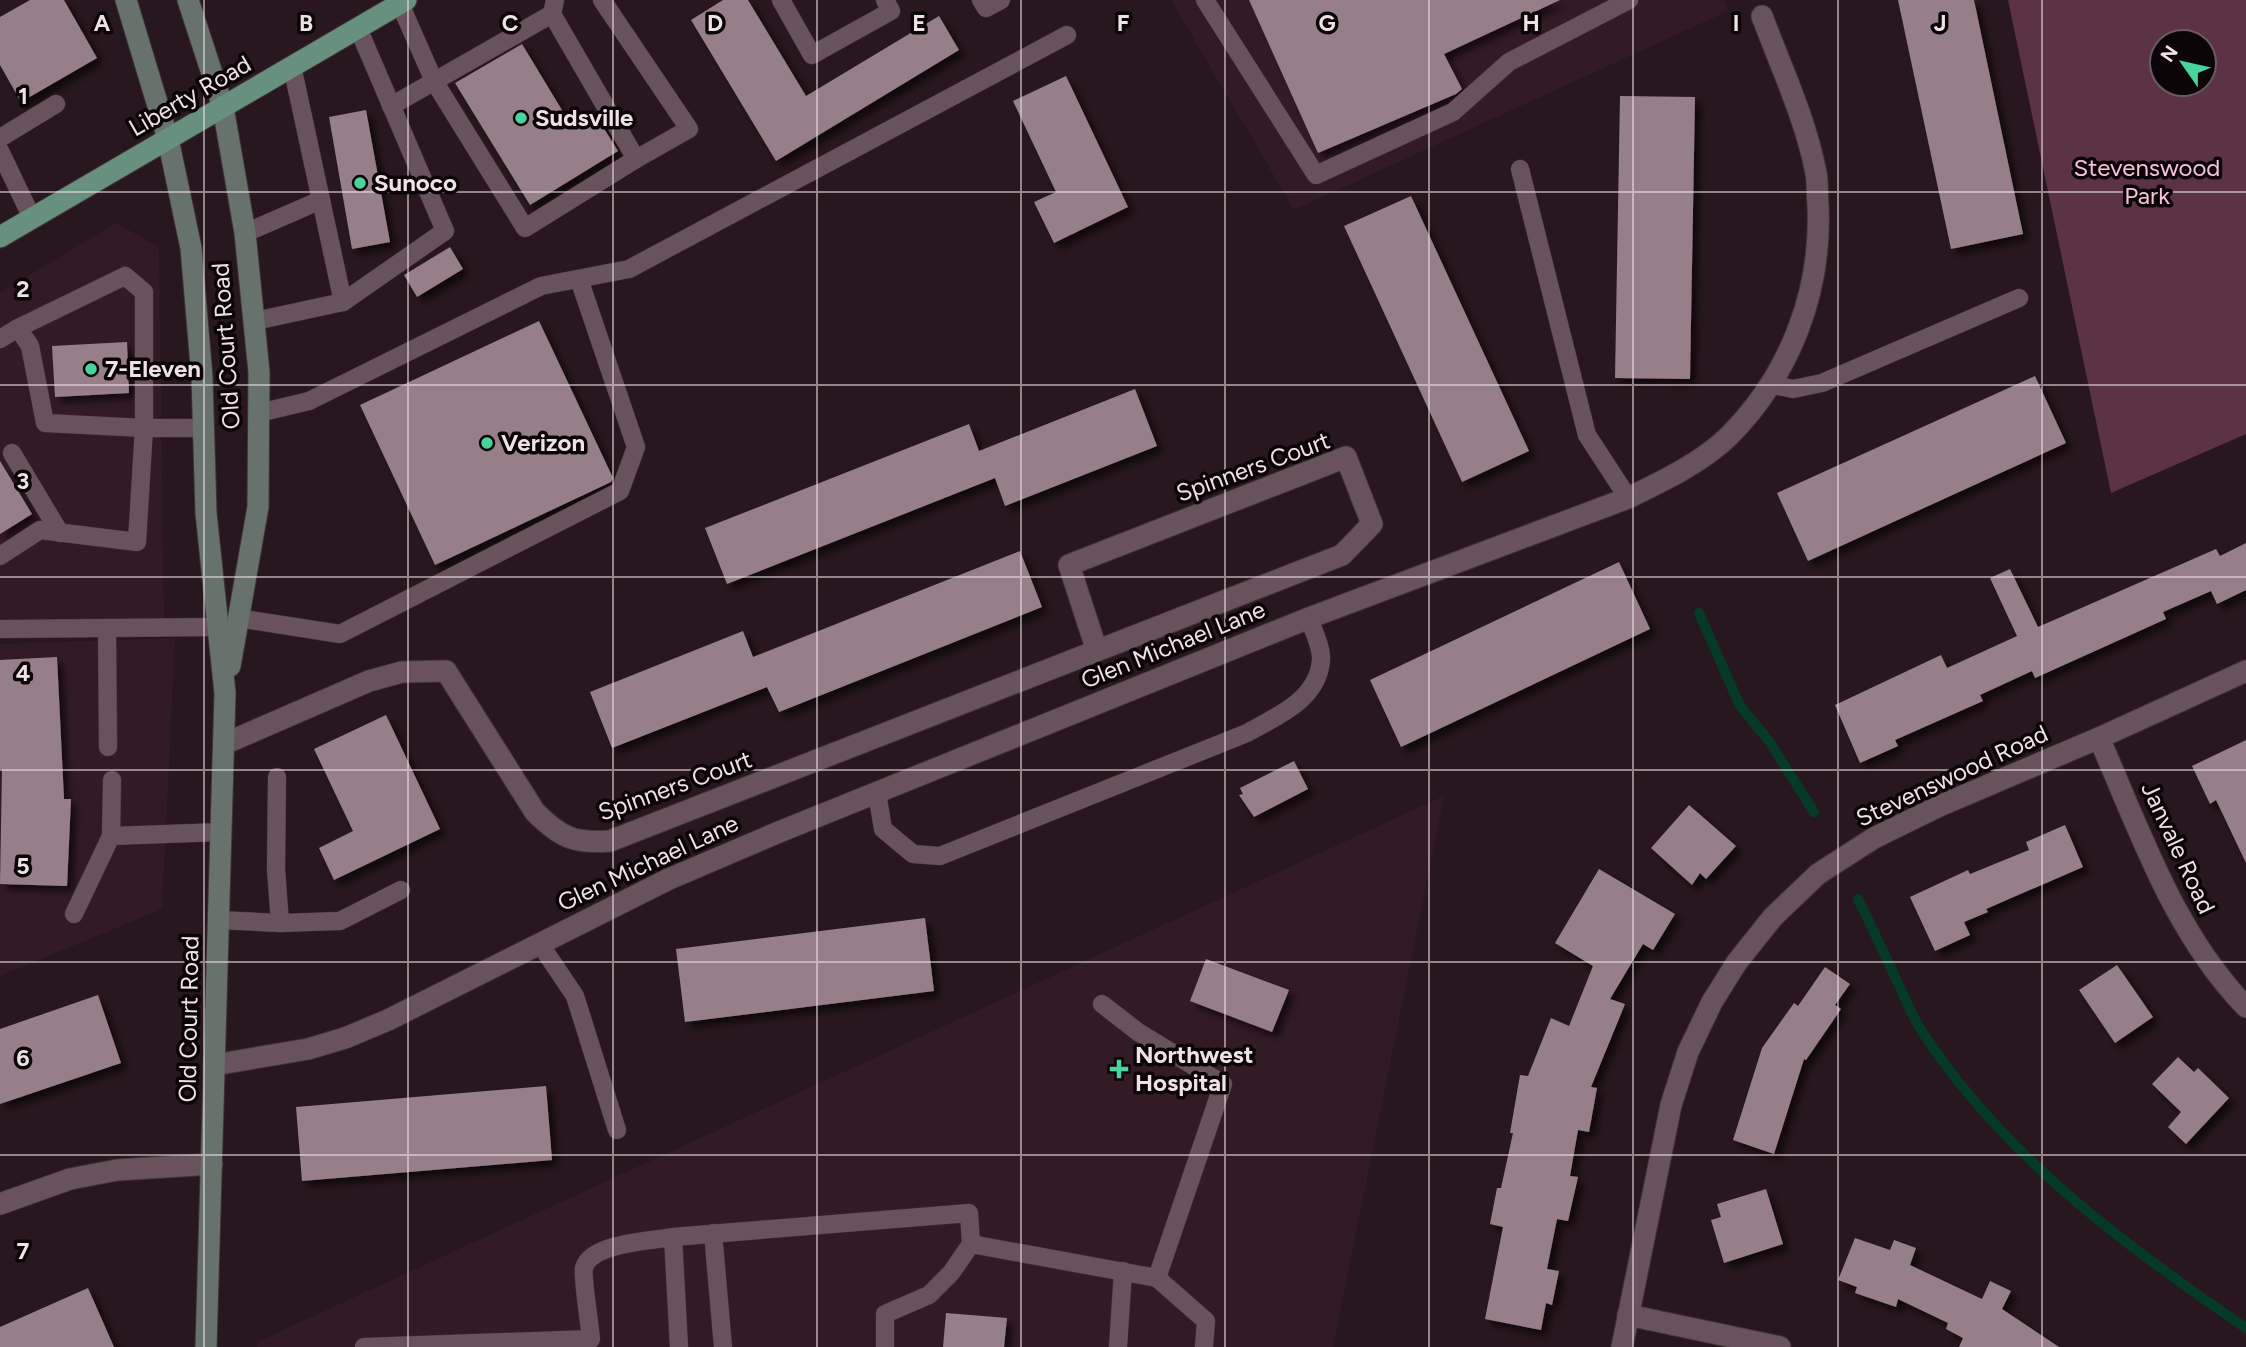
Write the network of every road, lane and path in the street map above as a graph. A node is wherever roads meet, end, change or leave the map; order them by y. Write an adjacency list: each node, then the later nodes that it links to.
1 (126, 0): 21 (main road, Old Court Road)
2 (188, 0): 19 (main road, Old Court Road)
3 (602, 0): 23 (lane)
4 (781, 0): 5 (lane)
5 (885, 0)
6 (981, 0): 7 (lane)
7 (1001, 0)
8 (1205, 0): 9 (lane)
9 (1629, 0)
10 (403, 2): 13 (main road, Liberty Road); 16 (lane)
11 (553, 7): 16 (lane); 23 (lane)
12 (1762, 16): 35 (street, Glen Michael Lane)
13 (358, 28): 15 (main road, Liberty Road); 18 (lane)
14 (1067, 35): 29 (lane)
15 (292, 66): 19 (main road, Liberty Road); 25 (lane)
16 (434, 82): 18 (lane); 23 (lane)
17 (56, 104): 20 (lane)
18 (391, 106): 31 (lane)
19 (223, 107): 21 (main road, Liberty Road); 27 (main road, Old Court Road)
20 (0, 138)
21 (168, 139): 26 (main road, Liberty Road); 38 (main road, Old Court Road)
22 (0, 150): 26 (lane)
23 (636, 159)
24 (1520, 169): 40 (lane)
25 (321, 200): 27 (lane); 31 (lane)
26 (33, 218): 28 (main road, Liberty Road)
27 (245, 233): 32 (main road, Old Court Road)
28 (0, 237)
29 (579, 279): 36 (lane); 43 (lane)
30 (2019, 298): 35 (lane)
31 (343, 302): 32 (lane)
32 (255, 321): 36 (main road, Old Court Road)
33 (18, 328): 34 (lane); 37 (lane); 37 (lane)
34 (0, 339)
35 (1770, 384): 40 (street, Glen Michael Lane)
36 (259, 413): 43 (main road, Old Court Road)
37 (144, 428): 38 (lane); 41 (lane)
38 (203, 428): 45 (main road, Old Court Road)
39 (12, 453): 41 (lane)
40 (1628, 499): 44 (street, Glen Michael Lane)
41 (60, 533): 42 (lane)
42 (0, 556)
43 (238, 618): 50 (main road, Old Court Road)
44 (1309, 618): 56 (street, Glen Michael Lane); 56 (lane)
45 (218, 627): 46 (lane); 50 (main road, Old Court Road)
46 (107, 628): 47 (lane); 53 (lane)
47 (0, 629)
48 (1097, 651): 48 (street, Spinners Court); 52 (street, Spinners Court)
49 (2246, 671): 51 (street, Stevenswood Road)
50 (225, 693): 52 (main road, Old Court Road)
51 (2099, 738): 65 (street, Janvale Road); 75 (street, Stevenswood Road)
52 (224, 744): 57 (main road, Old Court Road)
53 (108, 747)
54 (277, 777): 62 (lane)
55 (113, 780): 58 (lane)
56 (877, 793): 63 (street, Glen Michael Lane)
57 (222, 832): 58 (lane); 61 (main road, Old Court Road)
58 (111, 836): 60 (lane)
59 (401, 890): 62 (lane)
60 (74, 914)
61 (218, 920): 62 (lane); 66 (main road, Old Court Road)
62 (280, 923)
63 (540, 944): 66 (street, Glen Michael Lane); 67 (lane)
64 (1102, 1004): 74 (lane)
65 (2246, 1007)
66 (214, 1065): 68 (main road, Old Court Road)
67 (617, 1130)
68 (212, 1164): 69 (street); 77 (main road, Old Court Road)
69 (0, 1204)
70 (713, 1233): 71 (lane); 72 (lane); 80 (lane)
71 (673, 1237): 76 (lane); 79 (lane)
72 (971, 1244): 73 (lane); 81 (lane)
73 (1123, 1272): 74 (lane); 82 (lane)
74 (1157, 1278): 83 (lane)
75 (1629, 1315): 84 (street, Stevenswood Road); 85 (street)
76 (592, 1343): 78 (lane)
77 (206, 1347)
78 (364, 1347)
79 (679, 1347)
80 (723, 1347)
81 (885, 1347)
82 (1118, 1347)
83 (1204, 1347)
84 (1622, 1347)
85 (1780, 1347)

